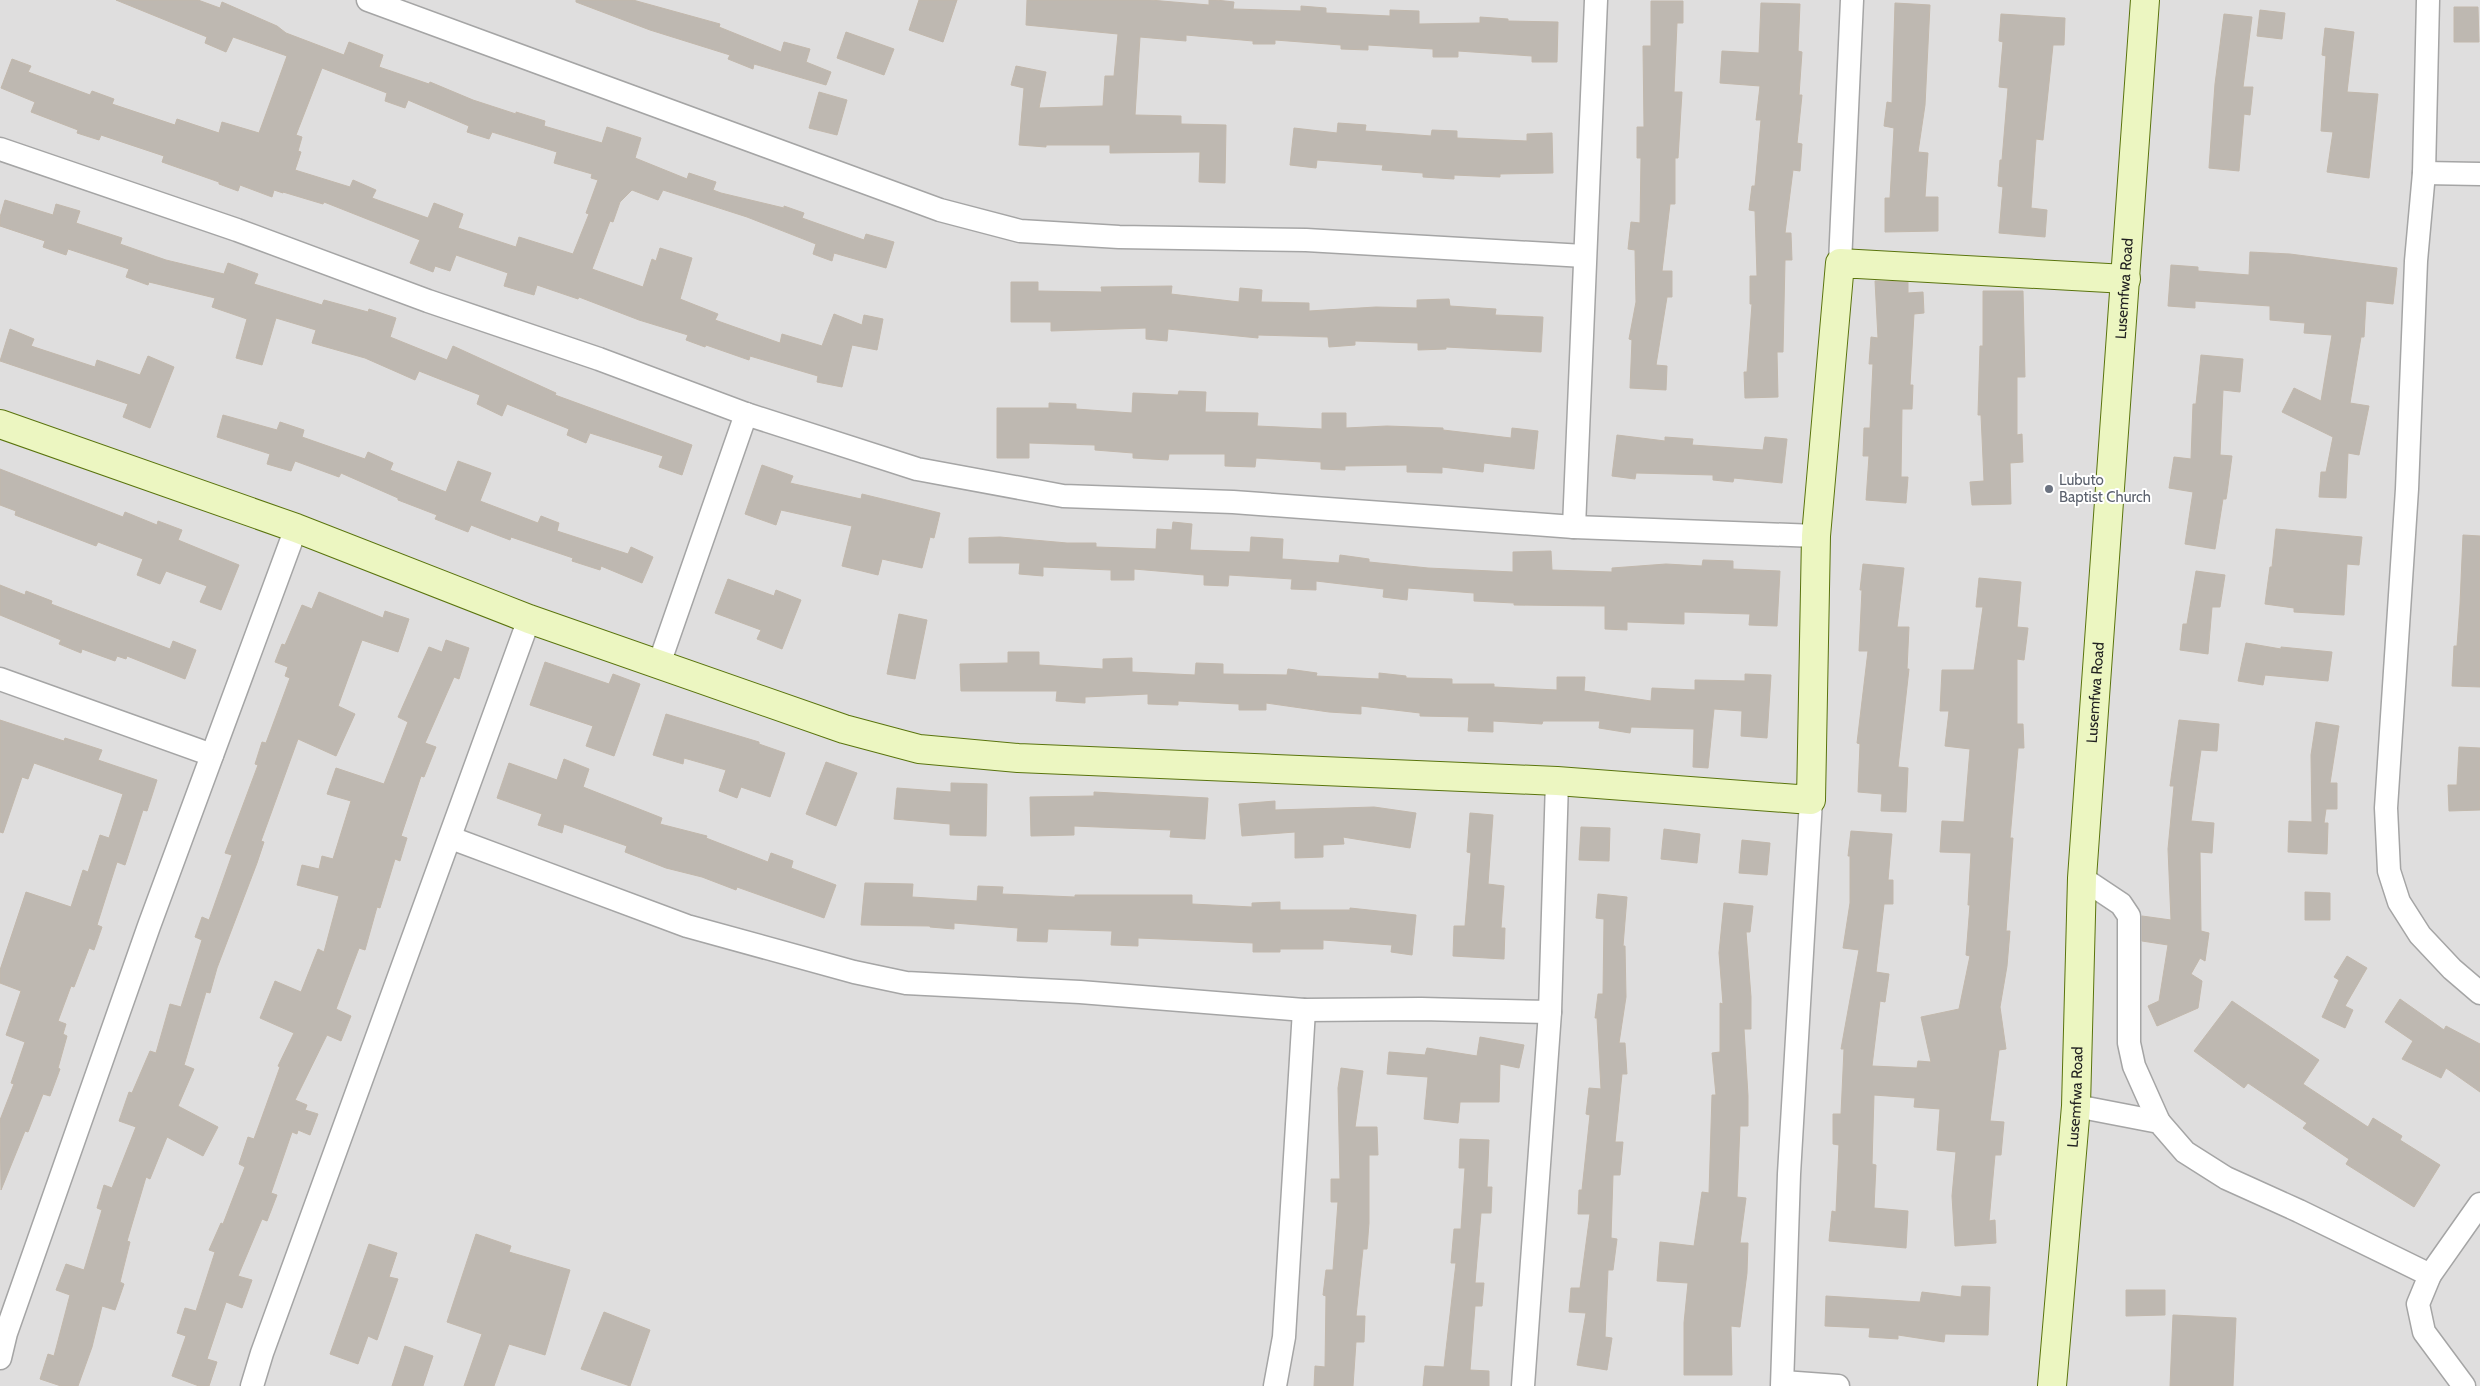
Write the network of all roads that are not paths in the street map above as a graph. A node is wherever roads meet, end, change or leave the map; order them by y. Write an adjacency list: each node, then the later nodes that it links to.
1 (368, 0): 9 (street)
2 (1596, 0): 9 (street)
3 (1852, 0): 10 (street)
4 (2145, 0): 11 (street, Lusemfwa Road)
5 (2428, 0): 7 (street)
6 (0, 149): 12 (street)
7 (2424, 173): 8 (street); 25 (street)
8 (2480, 174)
9 (1584, 256): 15 (street)
10 (1840, 263): 11 (street); 16 (street)
11 (2126, 280): 24 (street, Lusemfwa Road)
12 (746, 414): 15 (street); 18 (street)
13 (0, 424): 14 (street)
14 (296, 528): 17 (street); 20 (street)
15 (1574, 528): 16 (street)
16 (1816, 536): 22 (street)
17 (529, 619): 18 (street); 23 (street)
18 (659, 664): 21 (street)
19 (0, 679): 20 (street)
20 (212, 755): 32 (street)
21 (1557, 780): 22 (street); 27 (street)
22 (1811, 800): 33 (street)
23 (451, 838): 26 (street); 34 (street)
24 (2082, 878): 28 (street, Lusemfwa Road); 29 (street)
25 (2480, 993)
26 (1304, 1010): 27 (street); 35 (street)
27 (1550, 1012): 36 (street)
28 (2076, 1106): 29 (street); 38 (street, Lusemfwa Road)
29 (2159, 1122): 31 (street)
30 (2480, 1204): 31 (street)
31 (2430, 1275): 39 (street)
32 (0, 1358)
33 (1783, 1384): 37 (street)
34 (252, 1386)
35 (1275, 1386)
36 (1523, 1386)
37 (1838, 1386)
38 (2052, 1386)
39 (2464, 1386)

